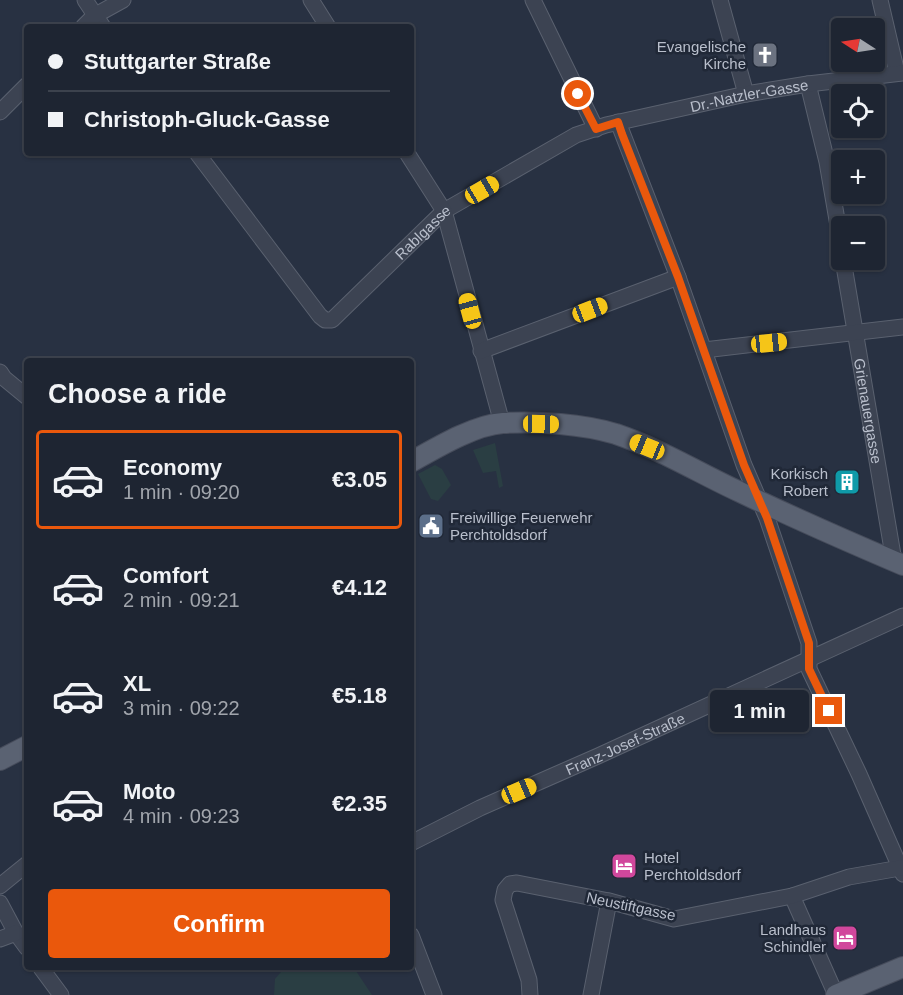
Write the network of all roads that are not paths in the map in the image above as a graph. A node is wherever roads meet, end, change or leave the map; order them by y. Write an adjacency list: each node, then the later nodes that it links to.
1 (85, 0): 7 (street)
2 (123, 0): 7 (street)
3 (311, 0): 8 (street)
4 (533, 0): 15 (street)
5 (720, 0): 12 (street)
6 (880, 0): 9 (street)
7 (94, 23)
8 (326, 24)
9 (900, 73): 10 (street, Dr.-Natzler-Gasse)
10 (808, 84): 12 (street, Dr.-Natzler-Gasse); 19 (street)
11 (24, 88): 13 (street)
12 (746, 94): 14 (street, Dr.-Natzler-Gasse)
13 (0, 112)
14 (618, 122): 15 (street, Dr.-Natzler-Gasse); 21 (street)
15 (596, 129): 18 (street, Rablgasse)
16 (199, 156): 18 (street, Rablgasse)
17 (409, 156): 18 (street)
18 (444, 211): 25 (street)
19 (836, 216)
20 (845, 270): 23 (street, Grienauergasse)
21 (678, 277): 24 (street); 25 (street)
22 (903, 327): 23 (street)
23 (856, 334): 24 (street); 33 (street, Grienauergasse)
24 (704, 350): 30 (street)
25 (481, 351): 28 (street)
26 (0, 372): 27 (street)
27 (24, 395)
28 (502, 423): 29 (main road); 31 (main road)
29 (414, 460)
30 (744, 465): 31 (street); 32 (street)
31 (728, 486): 32 (main road)
32 (758, 500): 33 (main road); 35 (street)
33 (899, 563)
34 (903, 616): 35 (street, Franz-Josef-Straße)
35 (809, 658): 38 (street, Franz-Josef-Straße); 40 (street)
36 (24, 748): 37 (main road)
37 (0, 760)
38 (414, 841)
39 (24, 866): 41 (street)
40 (902, 871): 42 (street, Neustiftgasse)
41 (0, 886)
42 (792, 896): 43 (street, Neustiftgasse); 51 (street)
43 (609, 901): 54 (street, Neustiftgasse); 55 (street)
44 (0, 903): 45 (street)
45 (16, 933): 46 (street); 48 (street)
46 (0, 939)
47 (414, 942): 53 (street)
48 (24, 944)
49 (903, 967): 51 (main road)
50 (42, 970): 52 (street)
51 (845, 993)
52 (61, 995)
53 (434, 995)
54 (530, 995)
55 (591, 995)

